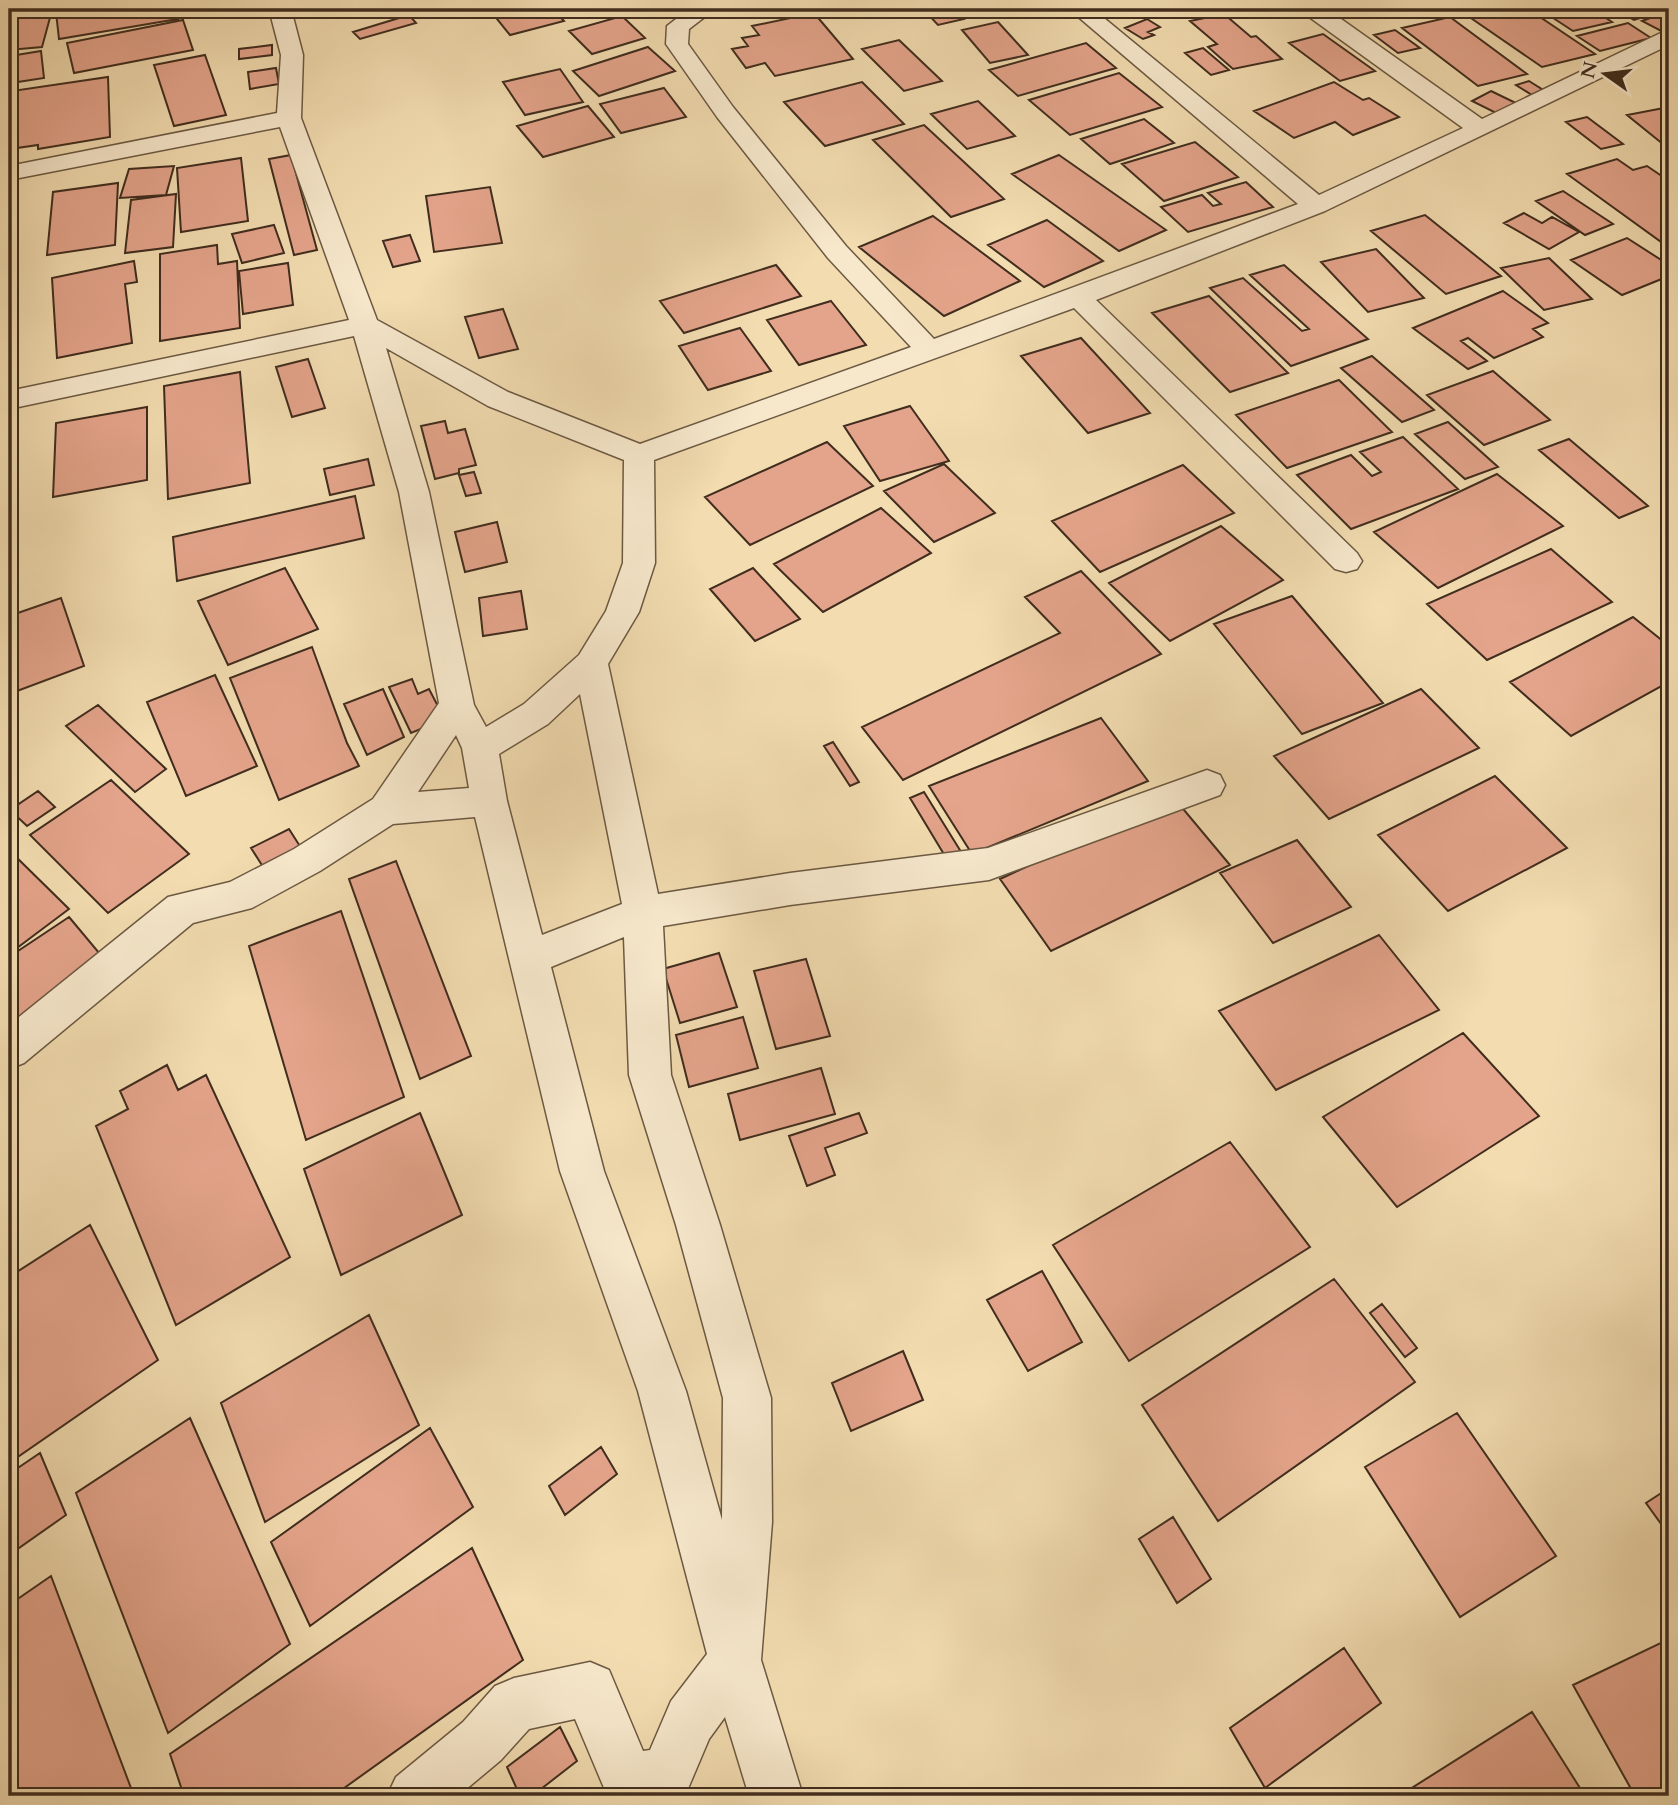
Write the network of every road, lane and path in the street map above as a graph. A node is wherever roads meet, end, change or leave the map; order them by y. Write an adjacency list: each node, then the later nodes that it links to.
1 (280, 9): 6 (street)
2 (704, 9): 12 (street)
3 (1080, 9): 9 (street)
4 (1313, 9): 7 (street)
5 (1669, 36): 7 (street)
6 (289, 118): 8 (street); 11 (street)
7 (1480, 130): 9 (street)
8 (9, 173)
9 (1316, 206): 10 (street)
10 (1078, 297): 12 (street); 15 (street)
11 (365, 325): 13 (street); 14 (street); 17 (street)
12 (928, 349): 14 (street)
13 (9, 400)
14 (639, 455): 16 (street)
15 (1346, 561)
16 (591, 664): 18 (street); 22 (street)
17 (457, 705): 18 (street); 21 (street)
18 (480, 748): 20 (street)
19 (1207, 785): 22 (street)
20 (489, 801): 21 (street); 23 (street)
21 (386, 810): 24 (street)
22 (643, 913): 23 (street); 25 (street)
23 (528, 958): 25 (street)
24 (9, 1050)
25 (735, 1660): 26 (street); 27 (street)
26 (415, 1796)
27 (776, 1796)

